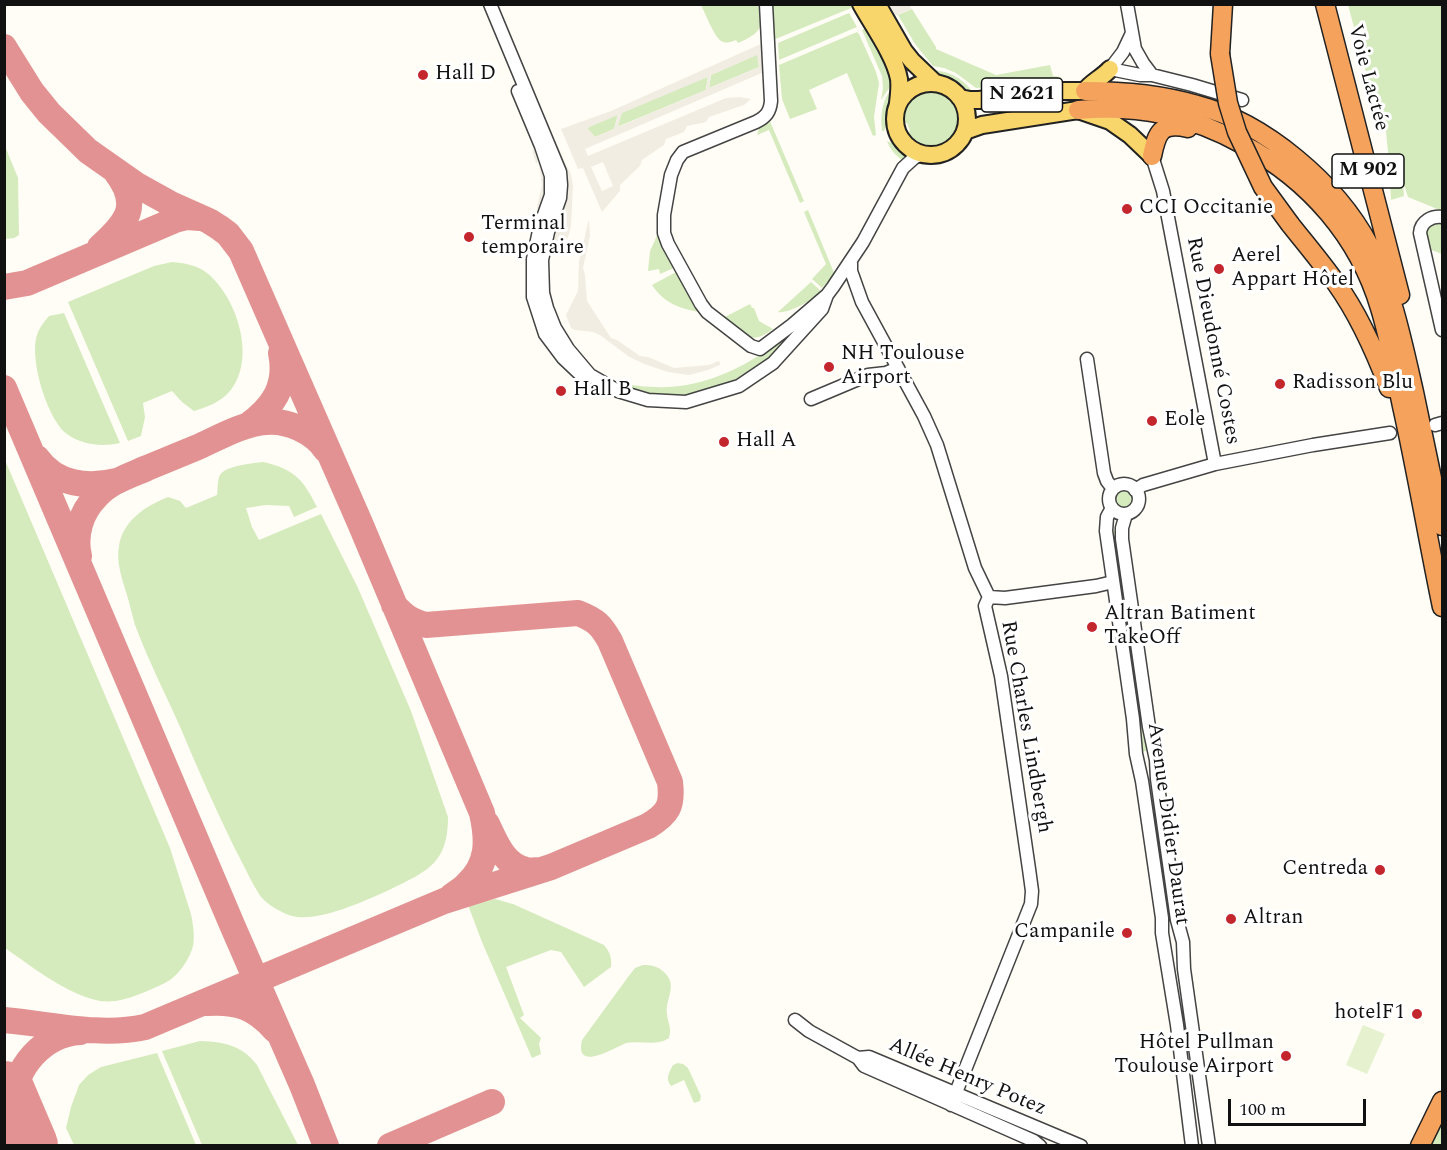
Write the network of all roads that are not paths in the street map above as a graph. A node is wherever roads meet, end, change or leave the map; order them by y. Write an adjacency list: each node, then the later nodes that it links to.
1 (482, 4): 30 (street)
2 (490, 4): 30 (street)
3 (766, 4): 24 (street)
4 (861, 4): 16 (main road)
5 (877, 4): 12 (main road)
6 (1127, 4): 9 (street)
7 (1222, 4): 38 (highway, bridge)
8 (1324, 4): 26 (highway, Voie Lactée / M 902)
9 (1132, 33): 10 (street); 11 (street)
10 (1110, 69): 11 (street); 13 (main road)
11 (1152, 75): 15 (street)
12 (935, 83): 14 (main road); 16 (main road)
13 (1085, 91): 14 (main road, N 2621); 26 (highway, N 2621)
14 (960, 98): 18 (main road)
15 (1242, 100)
16 (898, 103): 20 (main road)
17 (1078, 110): 18 (main road, N 2621); 19 (highway, N 2621); 21 (main road)
18 (965, 131): 20 (main road)
19 (1234, 139): 21 (highway); 38 (highway, N 2621)
20 (922, 154): 23 (street)
21 (1152, 156): 32 (street, Rue Dieudonné Costes)
22 (1443, 217): 25 (street)
23 (850, 263): 24 (street); 28 (street, Rue Charles Lindbergh)
24 (827, 295): 30 (street)
25 (1443, 330)
26 (1402, 339): 37 (highway)
27 (1087, 359): 33 (street)
28 (898, 368): 29 (street); 40 (street, Rue Charles Lindbergh)
29 (811, 399)
30 (648, 400)
31 (1390, 433): 32 (street)
32 (1215, 464): 34 (street)
33 (1113, 489): 34 (street); 35 (street)
34 (1135, 490): 36 (street)
35 (1112, 508): 36 (street); 39 (street, Avenue Didier Daurat)
36 (1126, 514): 50 (street, Avenue Didier Daurat)
37 (1443, 526)
38 (1429, 540): 41 (highway)
39 (1113, 582): 40 (street); 45 (street, Avenue Didier Daurat)
40 (989, 597): 43 (street, Rue Charles Lindbergh)
41 (1443, 607)
42 (795, 1020): 43 (street, Allée Henry Potez)
43 (953, 1099): 46 (street, Allée Henry Potez); 47 (street, Allée Henry Potez)
44 (1443, 1101): 51 (highway)
45 (1192, 1139): 49 (street)
46 (1072, 1143): 48 (street)
47 (1040, 1146)
48 (1048, 1146)
49 (1187, 1146)
50 (1209, 1146)
51 (1420, 1146)

